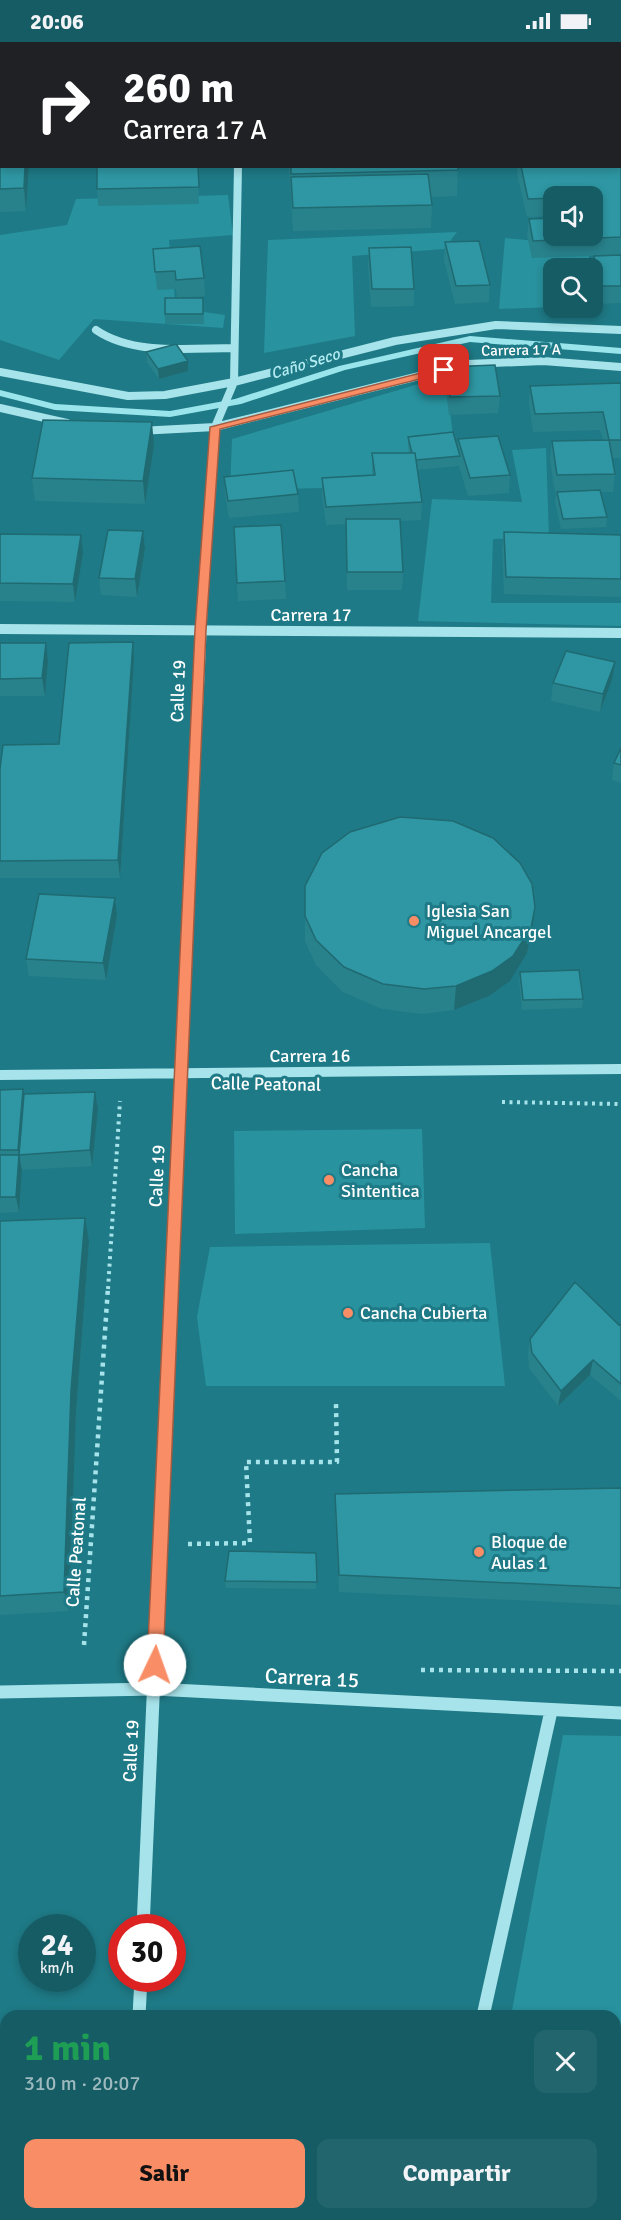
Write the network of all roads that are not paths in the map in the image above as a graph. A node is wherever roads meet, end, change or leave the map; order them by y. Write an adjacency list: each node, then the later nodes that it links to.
1 (238, 168): 4 (street)
2 (96, 330): 4 (street)
3 (621, 330): 7 (street, Carrera 17 A)
4 (234, 348): 7 (street)
5 (621, 367): 9 (street, Carrera 17 A)
6 (0, 372): 7 (street, Carrera 17 A)
7 (234, 382): 9 (street)
8 (0, 408): 10 (street)
9 (217, 421): 11 (street, Carrera 17 A); 13 (street, Calle 19)
10 (79, 426)
11 (126, 430)
12 (0, 629): 13 (street, Carrera 17)
13 (200, 630): 14 (street, Carrera 17); 16 (street, Calle 19)
14 (621, 633)
15 (621, 1069): 16 (street, Carrera 16)
16 (181, 1073): 17 (street, Carrera 16); 18 (street, Calle 19)
17 (0, 1075)
18 (154, 1689): 19 (street, Carrera 15); 20 (street, Carrera 15); 22 (street, Calle 19)
19 (0, 1692)
20 (551, 1711): 21 (street, Carrera 15); 25 (street)
21 (621, 1713)
22 (144, 1914)
23 (140, 1992): 24 (street)
24 (139, 2010)
25 (484, 2010)

